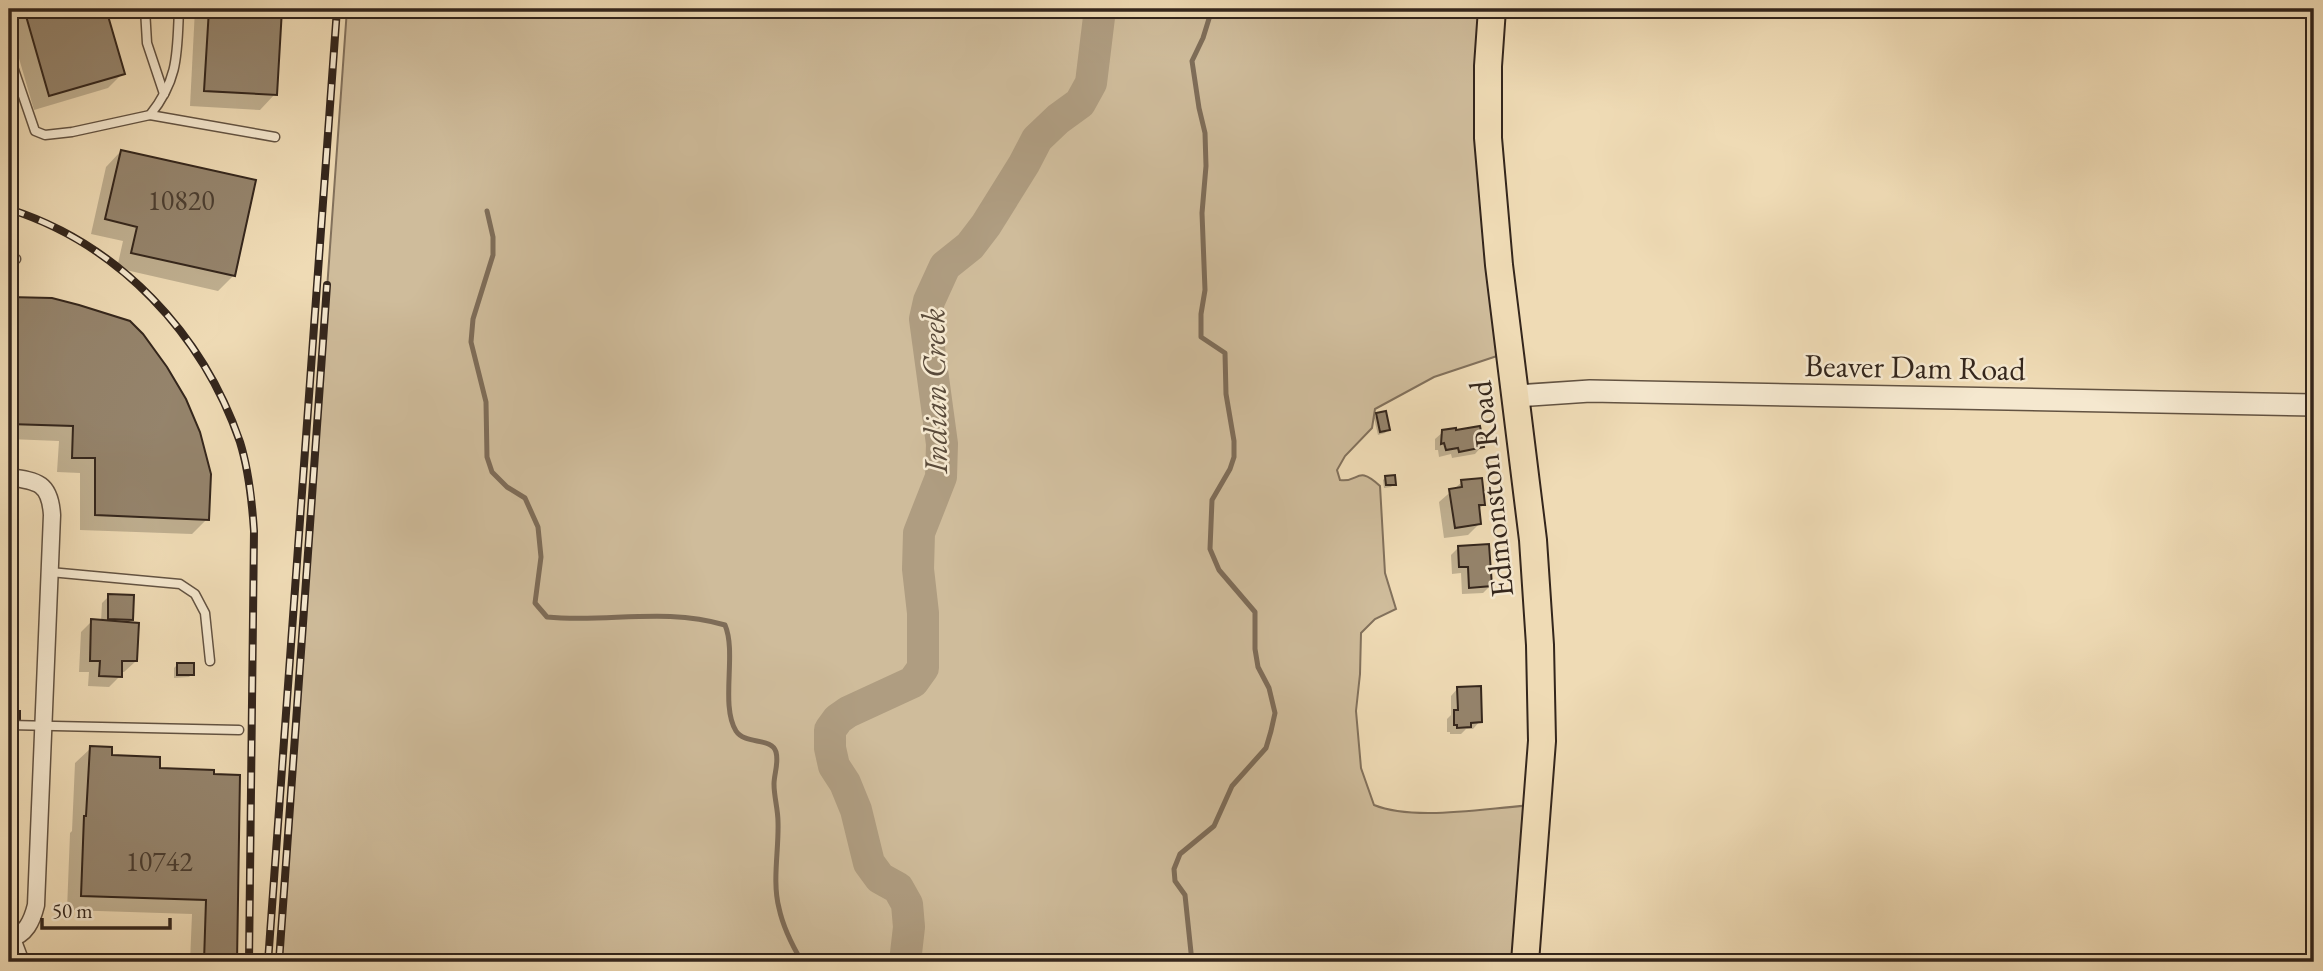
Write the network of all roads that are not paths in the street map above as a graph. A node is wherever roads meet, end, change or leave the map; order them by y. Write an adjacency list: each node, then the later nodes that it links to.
1 (145, 9): 6 (lane)
2 (179, 9): 6 (lane)
3 (1492, 9): 9 (main road, Edmonston Road)
4 (9, 55): 5 (lane)
5 (13, 79): 7 (lane)
6 (165, 94): 7 (lane)
7 (150, 115): 8 (lane)
8 (275, 137)
9 (1515, 396): 10 (street, Beaver Dam Road); 19 (main road, Edmonston Road)
10 (2314, 405)
11 (9, 477): 12 (street)
12 (50, 572): 13 (lane); 15 (street)
13 (211, 661)
14 (9, 725): 15 (lane)
15 (44, 726): 16 (lane); 17 (street)
16 (239, 730)
17 (12, 939): 18 (lane)
18 (25, 962)
19 (1525, 962)

